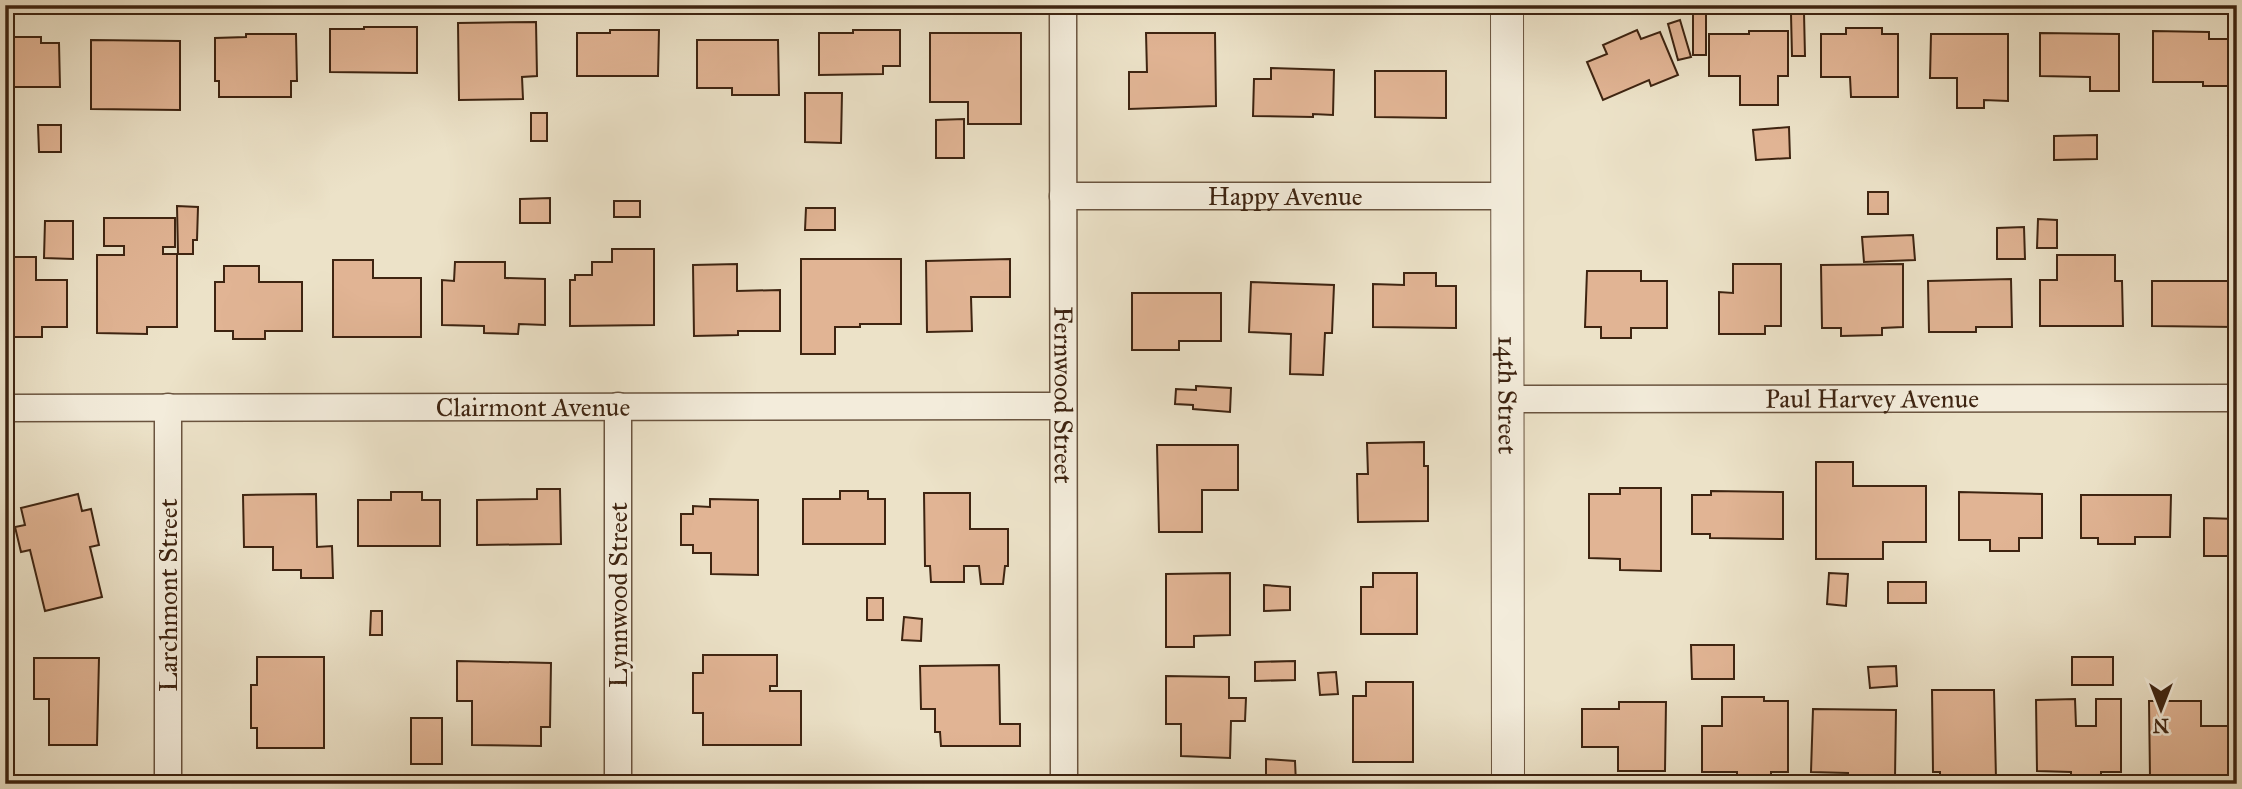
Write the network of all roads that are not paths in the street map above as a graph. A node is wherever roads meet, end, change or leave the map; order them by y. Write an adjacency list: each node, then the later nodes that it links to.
1 (1063, 5): 4 (street, Fernwood Street)
2 (1507, 5): 3 (street, 14th Street)
3 (1507, 195): 4 (street, Happy Avenue); 6 (street, 14th Street)
4 (1063, 196): 8 (street, Fernwood Street)
5 (2237, 398): 6 (street, Paul Harvey Avenue)
6 (1508, 399): 14 (street, 14th Street)
7 (618, 406): 8 (street, Clairmont Avenue); 9 (street, Clairmont Avenue); 12 (street, Lynnwood Street)
8 (1063, 406): 13 (street, Fernwood Street)
9 (168, 407): 10 (street, Clairmont Avenue); 11 (street, Larchmont Street)
10 (5, 408)
11 (168, 784)
12 (618, 784)
13 (1064, 784)
14 (1508, 784)

